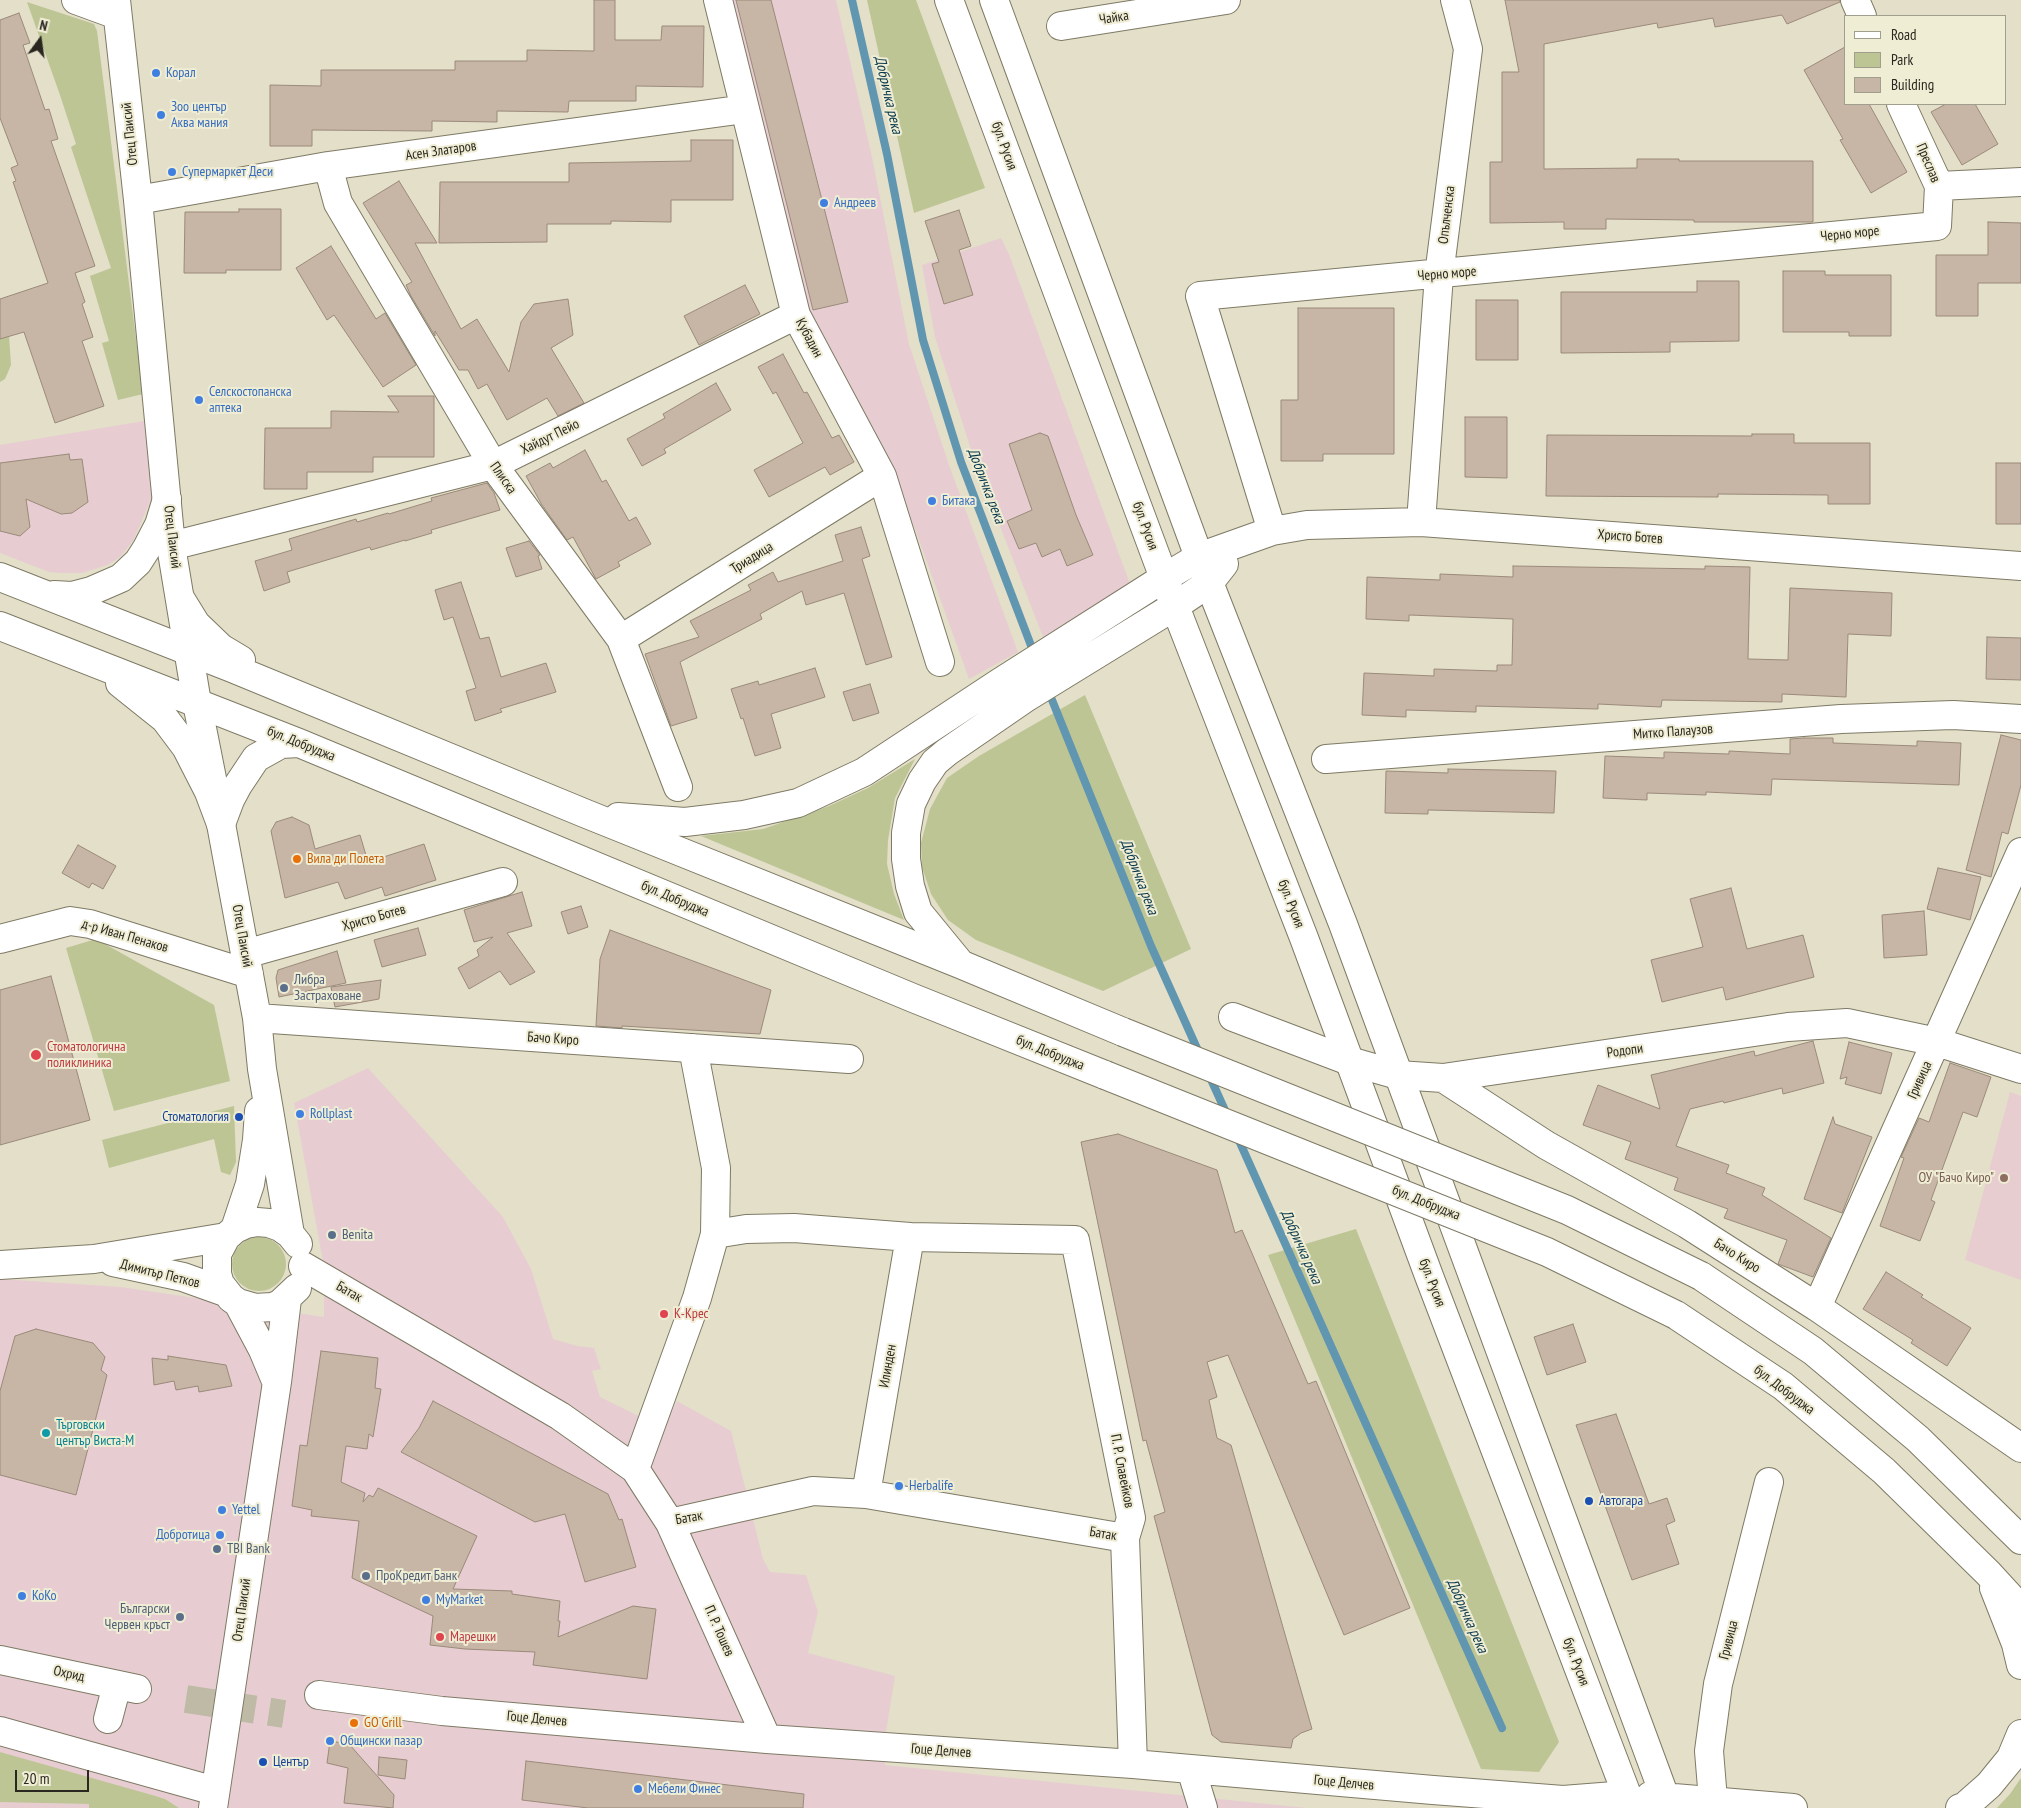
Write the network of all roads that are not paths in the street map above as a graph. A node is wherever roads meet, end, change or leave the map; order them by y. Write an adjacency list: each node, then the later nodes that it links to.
1 (76, 0): 8 (street)
2 (718, 0): 12 (street, Кубадин)
3 (949, 0): 30 (street, бул. Русия)
4 (994, 0): 27 (street)
5 (1226, 0): 10 (street, Чайка)
6 (1455, 0): 18 (street, Опълченска)
7 (1855, 0): 9 (street)
8 (116, 7): 16 (street, Отец Паисий)
9 (1862, 15)
10 (1062, 26)
11 (1901, 105): 15 (street, Преслав)
12 (745, 109): 13 (street, Асен Златаров); 19 (street, Кубадин)
13 (328, 166): 16 (street, Асен Златаров); 20 (street, Плиска)
14 (2021, 182): 15 (street)
15 (1939, 186): 17 (street, Преслав)
16 (138, 200): 22 (street, Отец Паисий)
17 (1937, 226): 18 (street, Черно море)
18 (1440, 275): 23 (street, Опълченска); 24 (street, Черно море)
19 (796, 315): 20 (street, Хайдут Пейо); 21 (street, Кубадин)
20 (493, 465): 26 (street, Хайдут Пейо); 36 (street, Плиска)
21 (882, 476): 36 (street, Триадица); 41 (street, Кубадин)
22 (167, 498): 26 (street, Отец Паисий); 32 (street)
23 (1421, 522): 24 (street, Христо Ботев); 28 (street, Христо Ботев)
24 (1272, 531): 25 (street, Христо Ботев)
25 (1241, 543): 27 (street, Христо Ботев); 31 (street)
26 (171, 546): 33 (street, Отец Паисий)
27 (1199, 557): 30 (street, Христо Ботев); 31 (street)
28 (2021, 566)
29 (0, 577): 32 (street)
30 (1164, 578): 34 (street, бул. Русия); 48 (street, Христо Ботев)
31 (1209, 583): 34 (street); 63 (street)
32 (45, 595): 39 (street)
33 (180, 598): 39 (street, Отец Паисий); 42 (street)
34 (1175, 606): 37 (street); 40 (street, бул. Русия)
35 (0, 626): 38 (street, бул. Добруджа)
36 (621, 639): 47 (street, Плиска)
37 (1108, 647): 40 (street); 54 (street)
38 (60, 650): 43 (street, бул. Добруджа); 49 (street)
39 (189, 652): 42 (street); 43 (street, Отец Паисий)
40 (1194, 655): 60 (street, бул. Русия)
41 (940, 662)
42 (312, 701): 48 (street)
43 (197, 703): 45 (street, бул. Добруджа); 49 (street, Отец Паисий)
44 (2021, 719): 46 (street, Митко Палаузов)
45 (299, 743): 49 (street); 83 (street, бул. Добруджа, bridge)
46 (1326, 759)
47 (678, 787)
48 (584, 813): 54 (street)
49 (221, 824): 53 (street, Отец Паисий)
50 (2021, 852): 57 (street, Гривица)
51 (503, 882): 53 (street, Христо Ботев)
52 (0, 939): 53 (street, д-р Иван Пенаков)
53 (247, 964): 56 (street, Отец Паисий)
54 (960, 964): 82 (street, bridge)
55 (1233, 1017): 60 (street, Родопи)
56 (257, 1018): 58 (street, Бачо Киро); 61 (street, Отец Паисий)
57 (1937, 1042): 62 (street, Родопи); 64 (street, Родопи); 74 (street, Гривица)
58 (693, 1048): 59 (street, Бачо Киро); 67 (street)
59 (849, 1059)
60 (1350, 1061): 63 (street, Родопи); 97 (street, бул. Русия)
61 (262, 1069): 65 (street, Отец Паисий); 66 (street, Отец Паисий)
62 (2021, 1069)
63 (1398, 1075): 64 (street, Родопи); 98 (street)
64 (1443, 1078): 74 (street, Бачо Киро)
65 (231, 1233): 66 (street); 69 (street, Димитър Петков); 72 (street, Отец Паисий)
66 (290, 1234): 71 (street, Отец Паисий)
67 (715, 1234): 68 (street); 77 (street)
68 (910, 1237): 79 (street, Илинден); 81 (street, П. Р. Славейков)
69 (94, 1259): 70 (street, Димитър Петков); 72 (street, Димитър Петков)
70 (0, 1265)
71 (303, 1266): 73 (street, Отец Паисий); 77 (street, Батак)
72 (232, 1298): 73 (street); 75 (street, Отец Паисий)
73 (287, 1299): 75 (street, Отец Паисий)
74 (1817, 1306): 76 (street, Бачо Киро)
75 (277, 1382): 94 (street, Отец Паисий)
76 (2021, 1448)
77 (635, 1469): 80 (street, Батак)
78 (1769, 1482): 96 (street, Гривица)
79 (866, 1494): 80 (street, Батак); 81 (street, Батак)
80 (670, 1522): 90 (street, П. Р. Тошев)
81 (1125, 1538): 92 (street, П. Р. Славейков)
82 (2021, 1540)
83 (1988, 1573): 84 (street, бул. Добруджа); 86 (street)
84 (2021, 1609)
85 (0, 1660): 91 (street, Охрид)
86 (2021, 1665)
87 (319, 1695): 90 (street, Гоце Делчев)
88 (0, 1731): 91 (street)
89 (2021, 1734): 102 (street)
90 (767, 1739): 92 (street, Гоце Делчев)
91 (99, 1758): 94 (street)
92 (1133, 1764): 93 (street, Гоце Делчев)
93 (1191, 1769): 95 (street, Гоце Делчев); 99 (street)
94 (214, 1799)
95 (1563, 1800): 97 (street, Гоце Делчев); 100 (street, Гоце Делчев)
96 (1713, 1800): 98 (street, Гоце Делчев); 101 (street, Гоце Делчев)
97 (1629, 1802): 98 (street, Гоце Делчев)
98 (1668, 1802)
99 (1203, 1808)
100 (1594, 1808)
101 (1793, 1808)
102 (1960, 1808)

